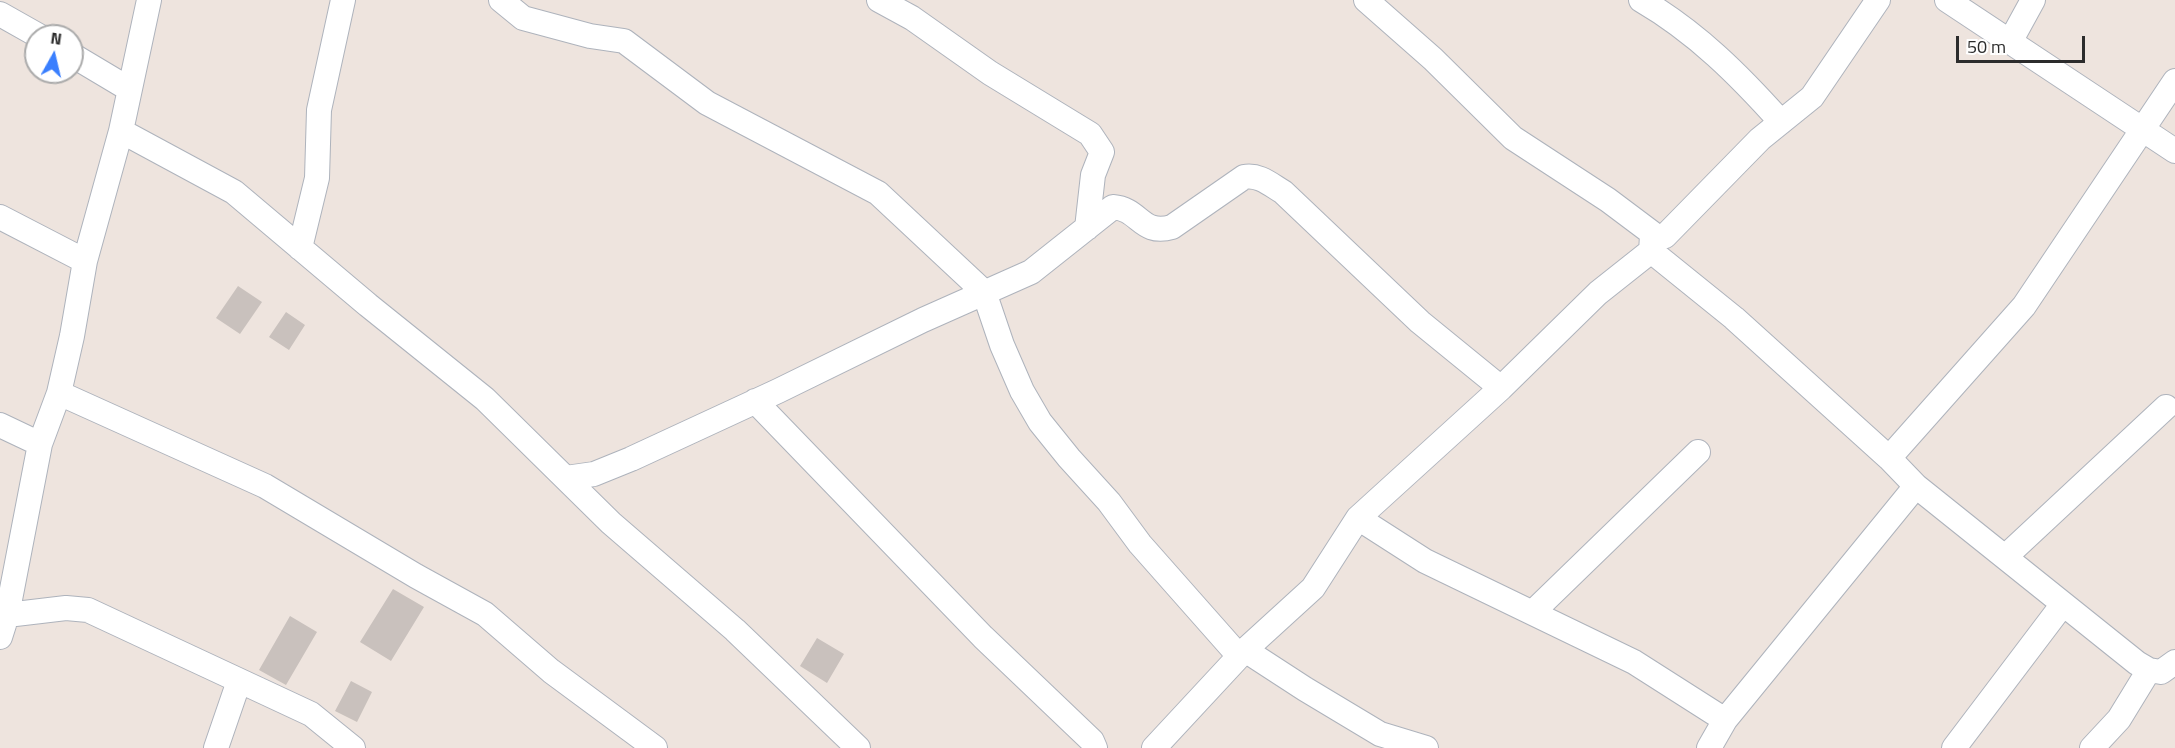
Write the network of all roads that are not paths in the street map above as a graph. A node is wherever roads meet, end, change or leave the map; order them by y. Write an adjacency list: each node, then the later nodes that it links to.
1 (149, 0): 15 (street)
2 (343, 0): 23 (street)
3 (501, 0): 25 (street)
4 (879, 0): 21 (street)
5 (1366, 0): 22 (street)
6 (1641, 0): 16 (street)
7 (1878, 0): 16 (street)
8 (1947, 0): 12 (street)
9 (2033, 0): 12 (street)
10 (0, 14): 11 (street)
11 (24, 28)
12 (2010, 42): 17 (street)
13 (84, 62): 15 (street)
14 (2175, 81): 17 (street)
15 (129, 89): 18 (street)
16 (1781, 122): 22 (street)
17 (2142, 129): 19 (street); 33 (street)
18 (121, 131): 23 (street); 24 (street)
19 (2175, 151)
20 (0, 217): 24 (street)
21 (1087, 228): 25 (street); 26 (street)
22 (1652, 242): 26 (street); 33 (street)
23 (300, 248): 34 (street)
24 (85, 261): 27 (street)
25 (984, 292): 28 (street); 41 (street)
26 (1501, 388): 36 (street)
27 (58, 393): 31 (street); 48 (street)
28 (755, 401): 34 (street); 50 (street)
29 (2172, 406): 37 (street)
30 (0, 425): 31 (street)
31 (40, 444): 40 (street)
32 (1698, 452): 39 (street)
33 (1889, 458): 35 (street)
34 (566, 478): 49 (street)
35 (1916, 486): 37 (street); 45 (street)
36 (1358, 518): 39 (street); 41 (street)
37 (2005, 557): 38 (street)
38 (2063, 604): 43 (street); 54 (street)
39 (1533, 612): 45 (street)
40 (4, 626): 44 (street)
41 (1242, 653): 51 (street); 52 (street)
42 (2175, 662): 43 (street)
43 (2149, 669): 55 (street)
44 (239, 681): 46 (street); 47 (street)
45 (1725, 720): 53 (street)
46 (216, 748)
47 (353, 748)
48 (655, 748)
49 (858, 748)
50 (1095, 748)
51 (1155, 748)
52 (1426, 748)
53 (1709, 748)
54 (1954, 748)
55 (2092, 748)

